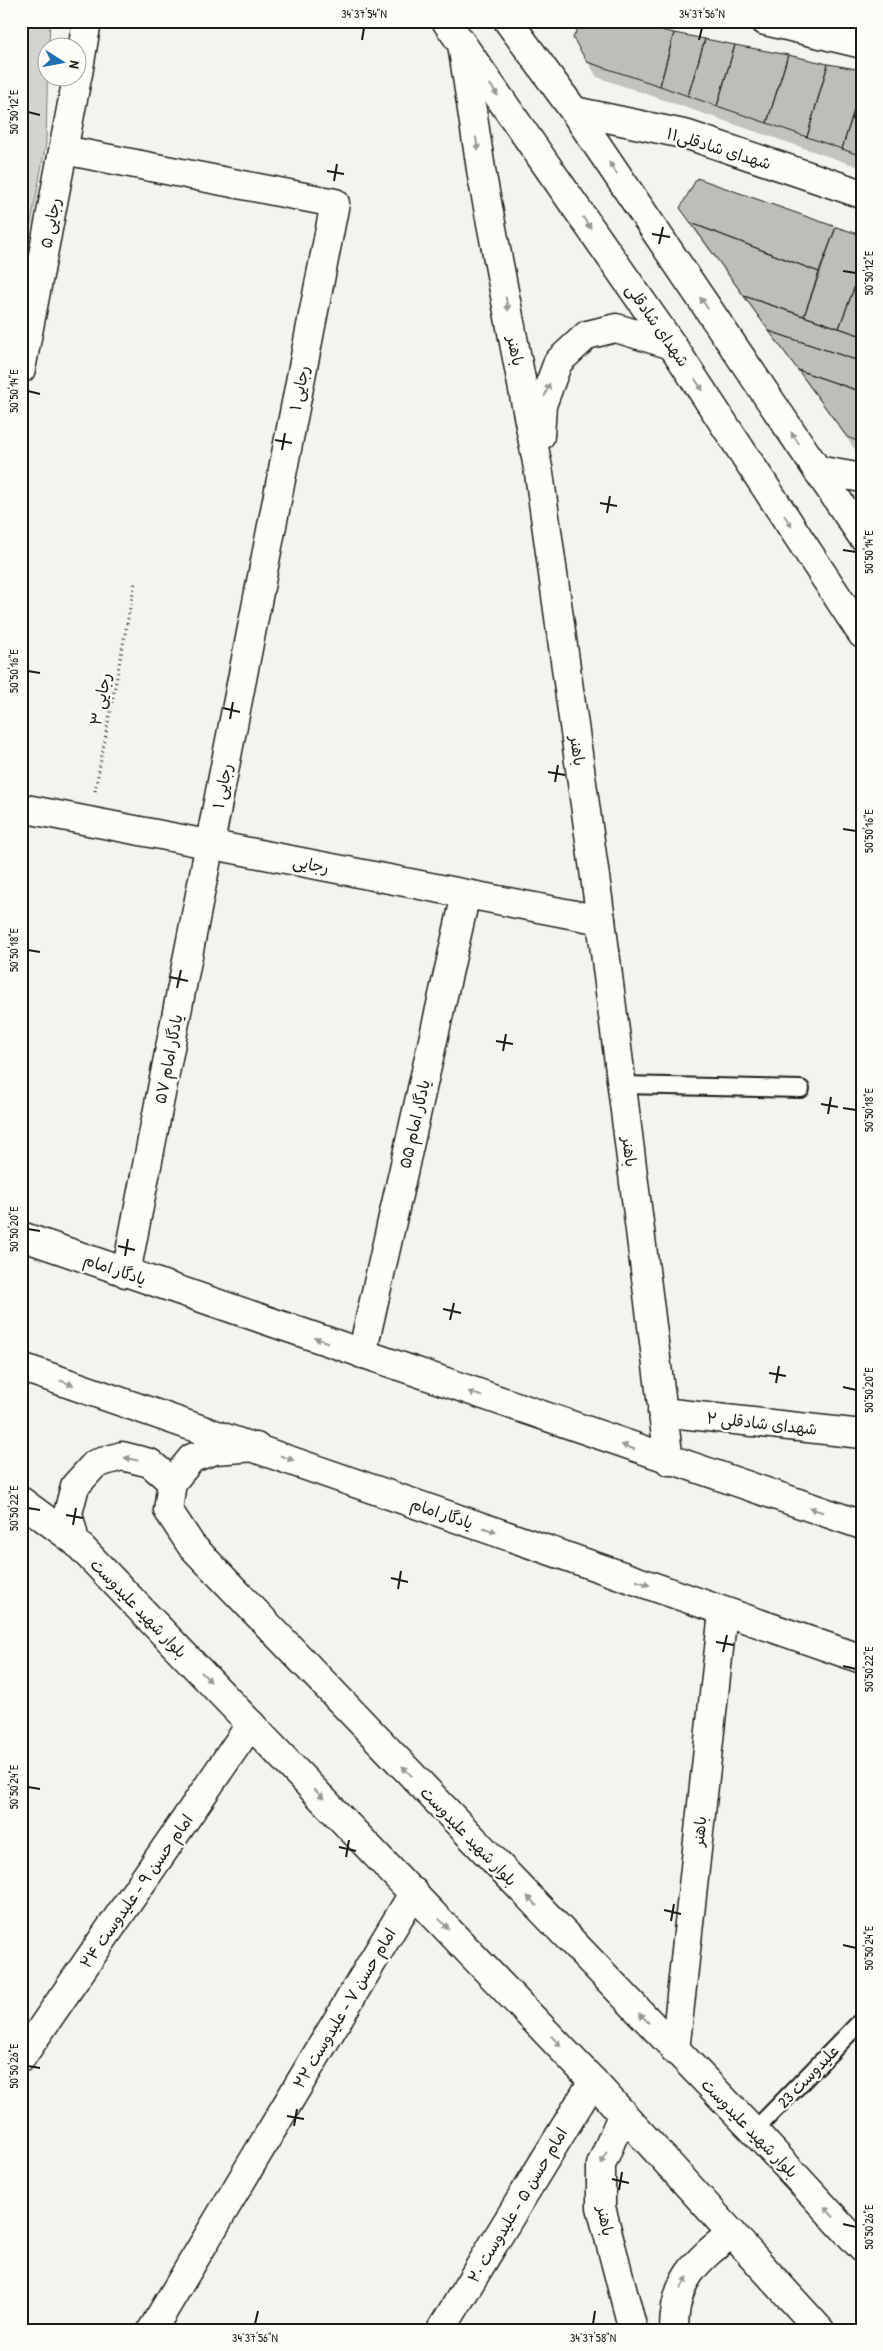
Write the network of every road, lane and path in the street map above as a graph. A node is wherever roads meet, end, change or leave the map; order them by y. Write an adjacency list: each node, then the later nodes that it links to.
1 (87, 21): 6 (street, رجایی ۵)
2 (446, 21): 7 (street, شهدای شادقلی)
3 (508, 21): 10 (street)
4 (765, 21): 5 (street)
5 (829, 28): 8 (street)
6 (84, 38)
7 (462, 44): 13 (street, شهدای شادقلی, one-way to 13); 16 (street, باهنر, one-way to 16)
8 (862, 44)
9 (75, 88): 11 (street, رجایی ۵)
10 (574, 111): 12 (street, شهدای شادقلی۱۱); 15 (street, one-way to 10)
11 (64, 150): 14 (street, رجایی ۵); 23 (street, رجایی ۱)
12 (862, 194)
13 (672, 345): 16 (street, one-way to 13); 20 (street, شهدای شادقلی, one-way to 20)
14 (21, 369)
15 (816, 470): 17 (street); 18 (street)
16 (539, 473): 25 (street, باهنر)
17 (862, 478)
18 (862, 536)
19 (136, 582): 22 (path, رجایی ۳)
20 (862, 634)
21 (21, 808): 22 (street, رجایی)
22 (89, 821): 23 (street, رجایی)
23 (210, 844): 24 (street, رجایی); 29 (street, یادگار امام ۵۷)
24 (466, 894): 25 (street, رجایی); 30 (street, یادگار امام ۵۵)
25 (601, 920): 26 (street, باهنر)
26 (622, 1085): 27 (lane); 32 (street, باهنر)
27 (801, 1089)
28 (21, 1236): 29 (street, یادگار امام)
29 (126, 1273): 30 (street, یادگار امام, one-way to 29)
30 (362, 1354): 35 (street, یادگار امام, one-way to 30)
31 (21, 1367): 34 (street, یادگار امام, one-way to 34)
32 (662, 1412): 33 (street, شهدای شادقلی ۲); 35 (street, باهنر)
33 (862, 1434)
34 (256, 1447): 36 (street); 40 (street, یادگار امام, one-way to 40)
35 (669, 1461): 38 (street, یادگار امام, one-way to 35)
36 (172, 1482): 39 (street, one-way to 39); 45 (street, بلوار شهید علیدوست, one-way to 36)
37 (21, 1501): 39 (street, بلوار شهید علیدوست)
38 (862, 1525)
39 (76, 1541): 42 (street, بلوار شهید علیدوست, one-way to 42)
40 (723, 1612): 41 (street, یادگار امام); 45 (street, باهنر)
41 (862, 1659)
42 (251, 1724): 43 (street, بلوار شهید علیدوست, one-way to 43); 46 (street, امام حسن ۹ - علیدوست ۲۴)
43 (414, 1892): 47 (street, بلوار شهید علیدوست, one-way to 47); 52 (street, امام حسن ۷ - علیدوست ۲۲)
44 (862, 2020): 49 (lane, علیدوست 23)
45 (675, 2051): 49 (street, بلوار شهید علیدوست)
46 (21, 2058)
47 (593, 2081): 48 (street, بلوار شهید علیدوست); 53 (street, امام حسن ۵ - علیدوست ۲۰)
48 (623, 2113): 50 (street, بلوار شهید علیدوست); 54 (street, باهنر, one-way to 54)
49 (754, 2131): 51 (street, بلوار شهید علیدوست, one-way to 49)
50 (732, 2233): 55 (street, one-way to 50); 56 (street, بلوار شهید علیدوست)
51 (862, 2248)
52 (152, 2330)
53 (441, 2330)
54 (633, 2330)
55 (674, 2330)
56 (820, 2330)

